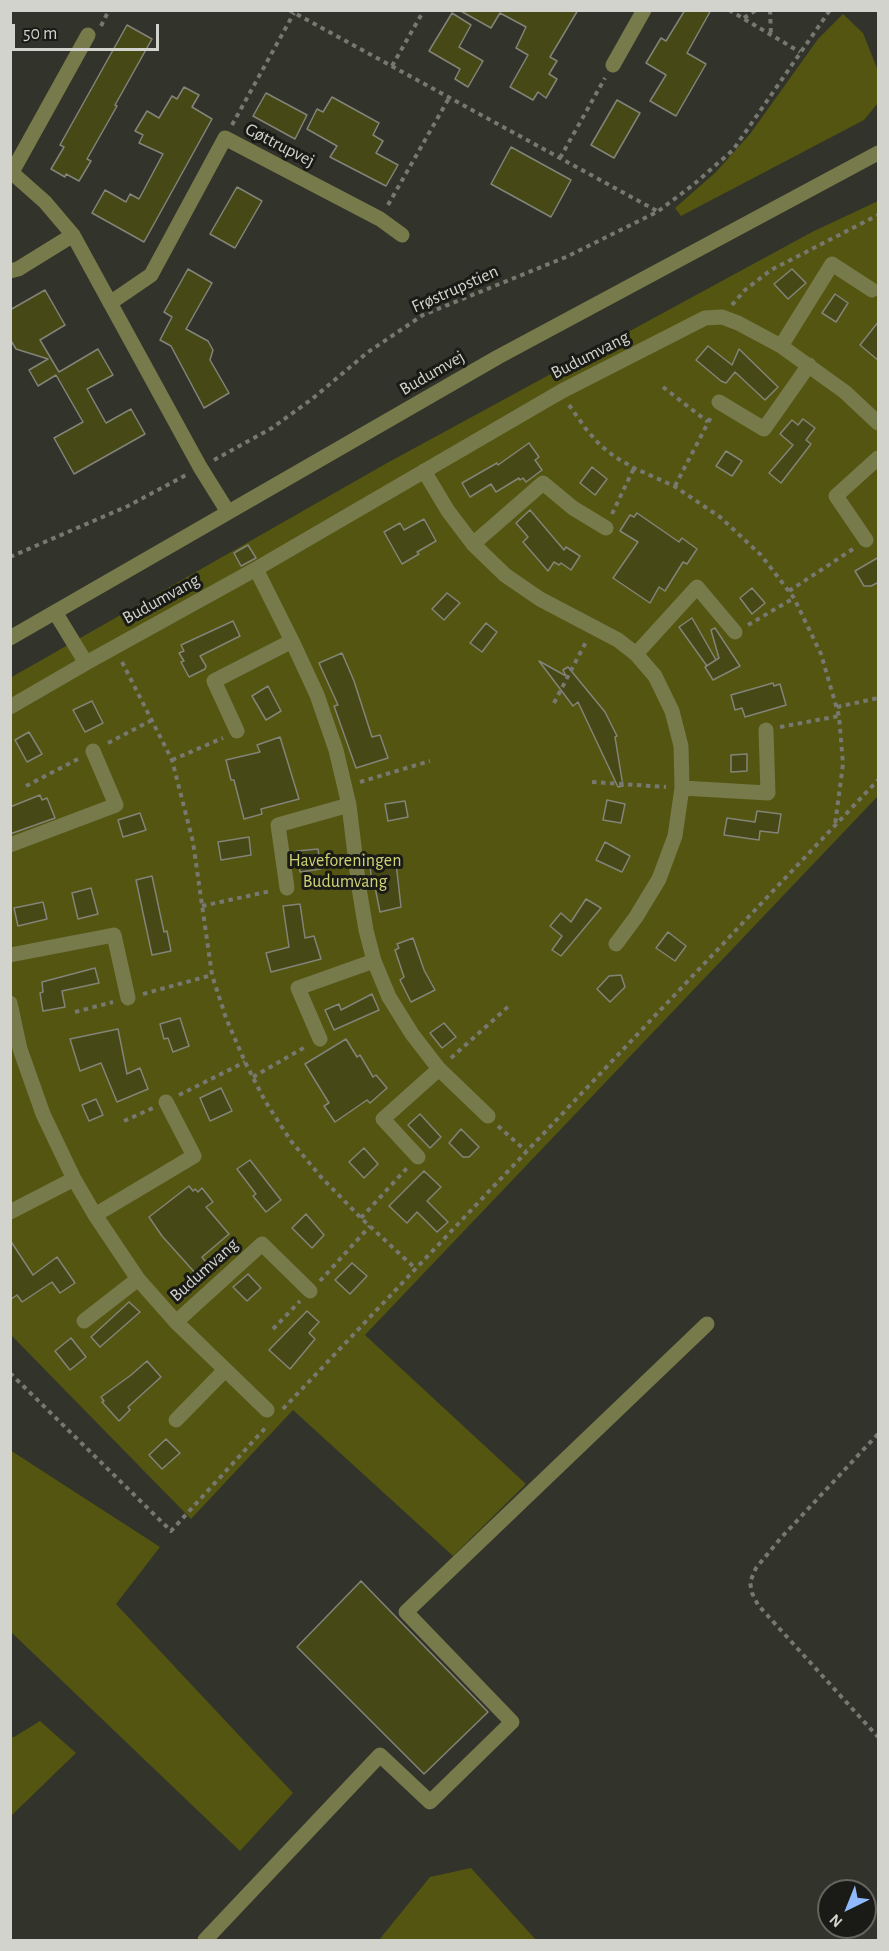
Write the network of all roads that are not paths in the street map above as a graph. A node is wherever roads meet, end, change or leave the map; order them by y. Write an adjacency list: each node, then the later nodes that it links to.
1 (644, 10): 3 (street)
2 (88, 36): 5 (street)
3 (613, 65)
4 (879, 153): 17 (street, Budumvej)
5 (11, 171): 6 (street)
6 (73, 235): 8 (street); 10 (street)
7 (402, 235): 10 (street, Gøttrupvej)
8 (10, 271)
9 (872, 290): 11 (street)
10 (110, 303): 17 (street)
11 (781, 346): 12 (street); 16 (street, Budumvang)
12 (809, 365): 13 (street); 14 (street)
13 (719, 402)
14 (879, 423)
15 (879, 458): 19 (street)
16 (424, 471): 20 (street); 21 (street, Budumvang)
17 (228, 512): 22 (street, Budumvej)
18 (606, 528): 20 (street)
19 (866, 540)
20 (472, 544): 26 (street)
21 (256, 569): 25 (street); 27 (street, Budumvang)
22 (55, 612): 24 (street, Budumvej); 27 (street)
23 (735, 632): 26 (street)
24 (10, 638)
25 (292, 641): 30 (street); 33 (street)
26 (636, 654): 32 (street)
27 (86, 663): 28 (street, Budumvang)
28 (10, 707)
29 (766, 730): 32 (street)
30 (237, 731)
31 (93, 751): 34 (street)
32 (682, 788): 36 (street)
33 (349, 805): 35 (street); 38 (street)
34 (10, 845)
35 (287, 888)
36 (616, 944)
37 (10, 955): 39 (street)
38 (374, 961): 41 (street); 43 (street)
39 (128, 998)
40 (10, 1003): 42 (street, Budumvang)
41 (320, 1038)
42 (15, 1050): 47 (street, Budumvang)
43 (439, 1068): 45 (street); 46 (street)
44 (166, 1102): 49 (street)
45 (488, 1116)
46 (418, 1157)
47 (74, 1179): 48 (street); 49 (street, Budumvang)
48 (10, 1212)
49 (95, 1215): 50 (street, Budumvang)
50 (138, 1279): 52 (street); 53 (street, Budumvang)
51 (310, 1291): 53 (street, Budumvang)
52 (84, 1320)
53 (176, 1322): 55 (street, Budumvang)
54 (707, 1324): 58 (street)
55 (225, 1371): 56 (street, Budumvang); 57 (street)
56 (274, 1412)
57 (176, 1420)
58 (205, 1941)

